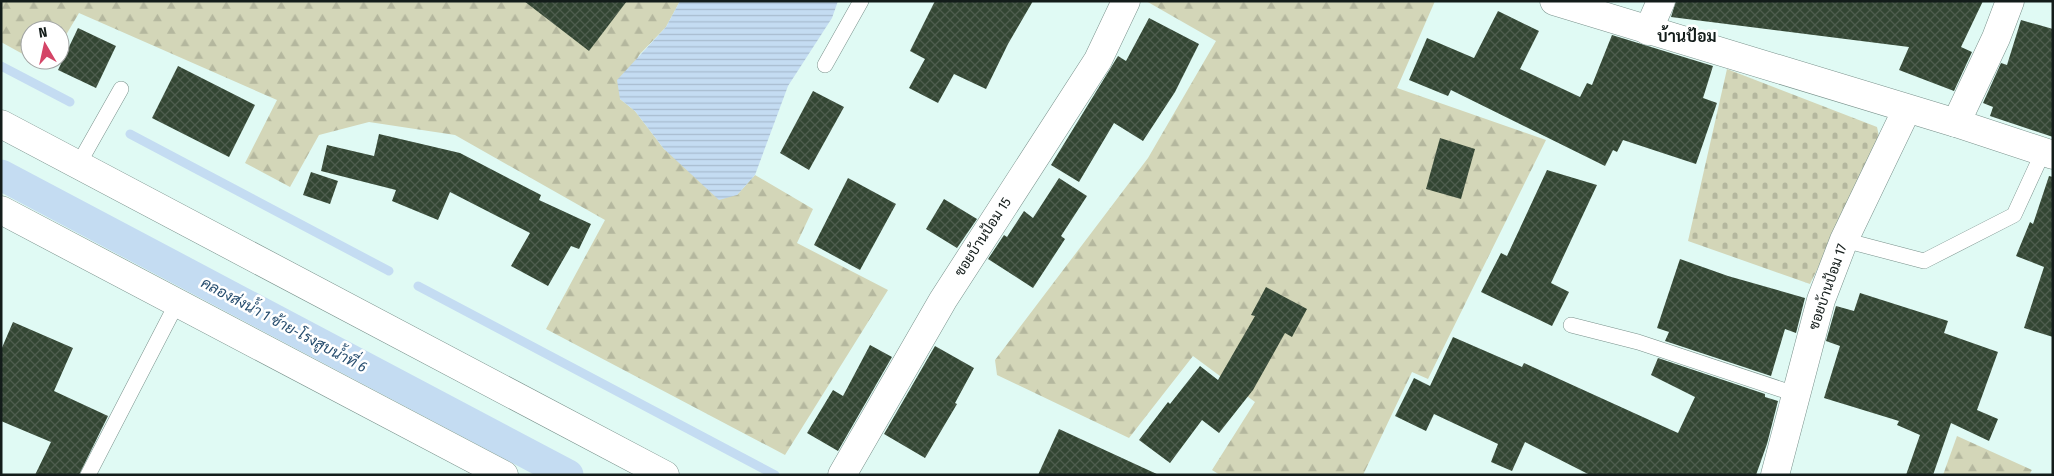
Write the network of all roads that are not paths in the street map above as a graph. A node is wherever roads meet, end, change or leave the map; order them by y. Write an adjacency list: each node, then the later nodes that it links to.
1 (861, 1): 7 (lane)
2 (1126, 1): 22 (street, ซอยบ้านป้อม 15)
3 (1554, 1): 6 (street)
4 (1661, 1): 6 (street)
5 (2010, 1): 10 (street)
6 (1648, 31): 9 (street)
7 (825, 65)
8 (121, 89): 13 (lane)
9 (1908, 109): 10 (street); 15 (street, ซอยบ้านป้อม 17)
10 (1956, 123): 12 (street)
11 (1, 124): 13 (street)
12 (2048, 154): 15 (lane)
13 (78, 164): 21 (street)
14 (1, 210): 16 (street)
15 (1844, 240): 18 (street, ซอยบ้านป้อม 17)
16 (177, 303): 19 (lane); 20 (street)
17 (1571, 325): 18 (lane)
18 (1795, 394): 23 (street, ซอยบ้านป้อม 17)
19 (88, 475)
20 (504, 475)
21 (665, 475)
22 (842, 475)
23 (1775, 475)

